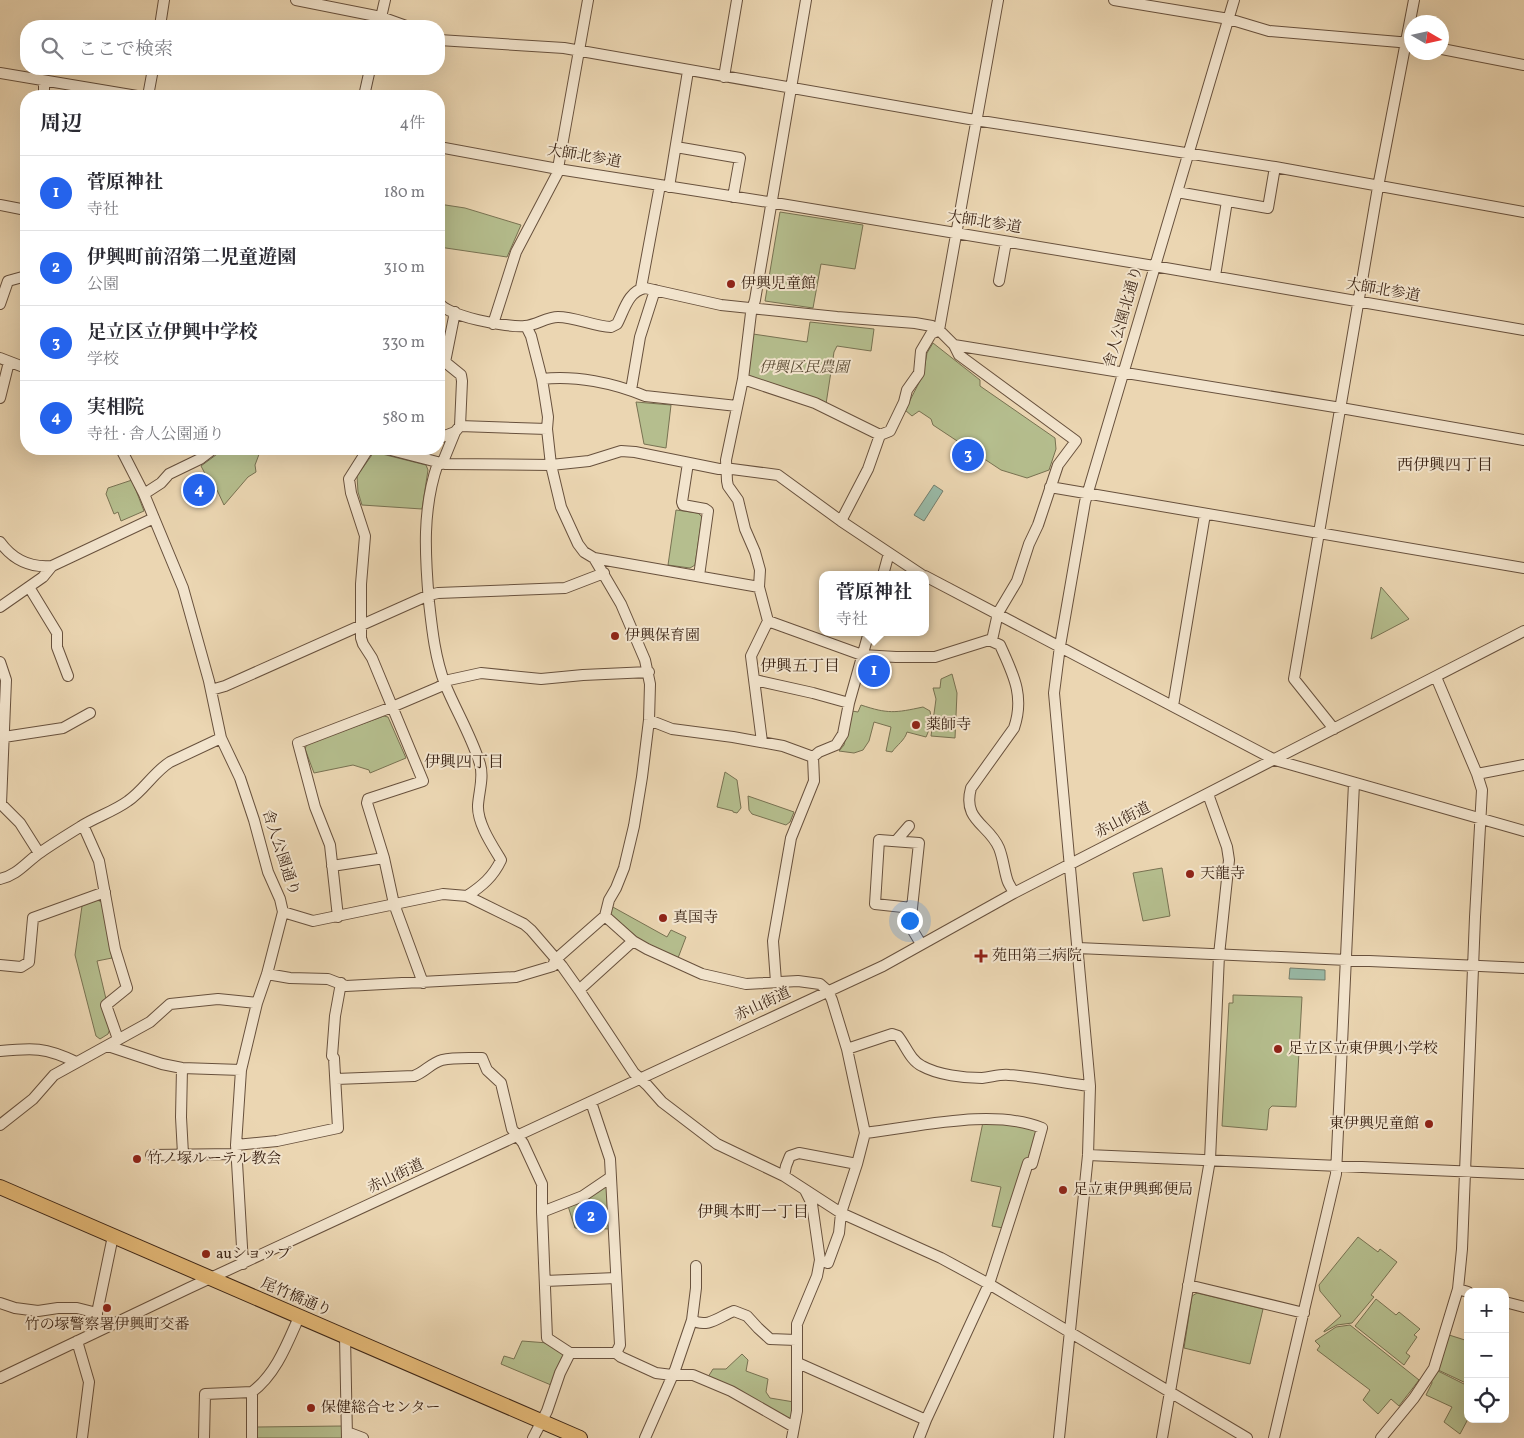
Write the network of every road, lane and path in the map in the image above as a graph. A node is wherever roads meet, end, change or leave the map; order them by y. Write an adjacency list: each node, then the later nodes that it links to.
1 (164, 0): 13 (street)
2 (296, 0): 14 (street)
3 (384, 0): 15 (street)
4 (588, 0): 19 (street)
5 (737, 0): 26 (street)
6 (806, 0): 28 (street)
7 (998, 0): 33 (street)
8 (1114, 0): 12 (street)
9 (1234, 0): 12 (street, 舎人公園北通り)
10 (1414, 0): 11 (street)
11 (1412, 15)
12 (1229, 19): 17 (street); 36 (street, 舎人公園北通り)
13 (161, 20)
14 (372, 20)
15 (380, 20)
16 (445, 40): 19 (street)
17 (1404, 43)
18 (1449, 50): 21 (street)
19 (578, 51): 22 (street); 37 (street)
20 (1404, 60): 40 (street)
21 (1524, 65)
22 (688, 70): 26 (street); 34 (street)
23 (0, 74): 27 (street)
24 (152, 75): 31 (street)
25 (369, 75): 32 (street)
26 (724, 77): 28 (street)
27 (44, 81): 29 (street); 30 (street)
28 (791, 89): 33 (street); 44 (street)
29 (44, 90)
30 (100, 90)
31 (149, 90)
32 (365, 90)
33 (975, 120): 36 (street); 48 (street)
34 (676, 147): 39 (street); 42 (street)
35 (445, 148): 37 (street, 大師北参道)
36 (1189, 154): 38 (street); 41 (street, 舎人公園北通り)
37 (558, 168): 39 (street, 大師北参道); 62 (street)
38 (1275, 168): 40 (street); 43 (street)
39 (665, 186): 42 (street, 大師北参道); 55 (street)
40 (1378, 187): 47 (street); 57 (street)
41 (1177, 192): 43 (street); 50 (street, 舎人公園北通り)
42 (733, 197): 44 (street, 大師北参道)
43 (1227, 201): 51 (street)
44 (772, 203): 48 (street, 大師北参道); 59 (street)
45 (0, 205): 46 (street)
46 (20, 209)
47 (1524, 212)
48 (957, 234): 49 (street, 大師北参道); 64 (street)
49 (1006, 242): 50 (street, 大師北参道); 54 (street)
50 (1154, 266): 51 (street, 大師北参道); 71 (street, 舎人公園北通り)
51 (1215, 276): 57 (street, 大師北参道)
52 (20, 277): 53 (street)
53 (4, 280): 58 (street)
54 (999, 282)
55 (641, 288): 56 (street); 63 (street)
56 (655, 290): 59 (street); 74 (street)
57 (1359, 302): 65 (street, 大師北参道); 77 (street)
58 (0, 304)
59 (753, 307): 64 (street); 73 (street)
60 (445, 309): 61 (street)
61 (455, 312): 62 (street); 67 (street)
62 (493, 324): 63 (street)
63 (526, 326): 72 (street)
64 (939, 330): 66 (street); 81 (street)
65 (1524, 330)
66 (954, 345): 71 (street); 95 (street)
67 (445, 350)
68 (5, 360): 70 (street); 75 (street)
69 (445, 363): 78 (street)
70 (20, 366)
71 (1123, 373): 77 (street); 97 (street, 舎人公園北通り)
72 (542, 379): 74 (street); 79 (street)
73 (743, 379): 76 (street); 81 (street)
74 (631, 390): 76 (street)
75 (0, 398)
76 (737, 406): 94 (street)
77 (1341, 408): 82 (street); 101 (street)
78 (457, 429): 79 (street); 80 (street); 83 (street)
79 (547, 429): 93 (street)
80 (445, 435)
81 (880, 435): 100 (street)
82 (1524, 440)
83 (445, 453)
84 (124, 455): 96 (street, 舎人公園通り)
85 (205, 455): 96 (street)
86 (364, 455): 118 (street)
87 (409, 455): 90 (street)
88 (422, 455): 90 (street)
89 (444, 455): 91 (street)
90 (420, 458): 91 (street)
91 (440, 463): 93 (street); 114 (street)
92 (688, 463): 93 (street); 94 (street); 110 (street)
93 (551, 465): 104 (street)
94 (726, 469): 100 (street); 113 (street)
95 (1050, 487): 97 (street); 116 (street)
96 (144, 494): 99 (street, 舎人公園通り)
97 (1088, 494): 98 (street); 122 (street, 舎人公園北通り)
98 (1205, 514): 101 (street); 133 (street)
99 (154, 518): 105 (street); 130 (street, 舎人公園通り)
100 (841, 522): 103 (street)
101 (1319, 533): 106 (street); 137 (street)
102 (0, 542): 105 (street)
103 (889, 553): 107 (street); 108 (street)
104 (594, 558): 109 (street); 110 (street)
105 (52, 566): 112 (street)
106 (1524, 568)
107 (884, 571)
108 (916, 571)
109 (604, 574): 114 (street); 125 (street)
110 (699, 576): 113 (street)
111 (929, 578): 116 (street)
112 (29, 587): 115 (street); 126 (street)
113 (759, 587): 117 (street)
114 (429, 595): 118 (street); 129 (street)
115 (0, 607)
116 (998, 613): 121 (street); 122 (street)
117 (768, 621): 123 (street); 128 (street)
118 (360, 626): 130 (street); 134 (street)
119 (1524, 632): 127 (street, 赤山街道)
120 (868, 636): 123 (street)
121 (992, 640): 123 (street); 160 (street)
122 (1060, 646): 133 (street); 156 (street, 舎人公園北通り)
123 (862, 655): 131 (street)
124 (0, 662): 132 (street)
125 (649, 672): 129 (street); 136 (street)
126 (68, 676)
127 (1436, 677): 137 (street, 赤山街道); 145 (street)
128 (755, 680): 131 (street); 140 (street)
129 (445, 684): 134 (street); 161 (street)
130 (211, 690): 139 (street, 舎人公園通り)
131 (849, 703): 141 (street)
132 (2, 706): 138 (street)
133 (1173, 706): 143 (street)
134 (392, 707): 155 (street); 157 (street)
135 (90, 713): 138 (street)
136 (649, 720): 140 (street); 165 (street)
137 (1334, 729): 143 (street, 赤山街道)
138 (4, 737): 142 (street)
139 (221, 738): 150 (street); 164 (street, 舎人公園通り)
140 (762, 742): 141 (street)
141 (814, 757): 177 (street)
142 (1, 760): 148 (street)
143 (1275, 760): 146 (street); 147 (street, 赤山街道)
144 (1524, 765): 145 (street)
145 (1477, 774): 149 (street)
146 (1354, 783): 149 (street); 172 (street)
147 (1208, 794): 156 (street, 赤山街道); 170 (street)
148 (3, 809): 154 (street)
149 (1480, 818): 152 (street); 174 (street)
150 (83, 825): 154 (street); 159 (street)
151 (909, 826): 153 (street)
152 (1524, 831)
153 (896, 841): 163 (street); 163 (street)
154 (39, 853): 158 (street)
155 (384, 858): 157 (street); 162 (street)
156 (1070, 865): 160 (street, 赤山街道); 169 (street, 舎人公園北通り)
157 (332, 866): 166 (street)
158 (0, 879)
159 (105, 892): 173 (street); 183 (street)
160 (1014, 893): 168 (street, 赤山街道)
161 (467, 896): 162 (street); 171 (street)
162 (394, 904): 166 (street); 179 (street)
163 (912, 908): 168 (street)
164 (283, 912): 166 (street); 176 (street, 舎人公園通り)
165 (604, 916): 167 (street); 171 (street)
166 (338, 917)
167 (633, 941): 177 (street); 180 (street)
168 (921, 944): 181 (street, 赤山街道)
169 (1078, 948): 170 (street); 192 (street, 舎人公園北通り)
170 (1219, 955): 172 (street); 201 (street)
171 (555, 960): 179 (street); 180 (street)
172 (1346, 960): 174 (street); 203 (street)
173 (0, 965)
174 (1473, 966): 175 (street); 204 (street)
175 (1524, 968)
176 (267, 974): 178 (street); 182 (street, 舎人公園通り)
177 (776, 982): 181 (street)
178 (341, 983): 179 (street); 190 (street)
179 (423, 983)
180 (579, 990): 191 (street)
181 (828, 991): 185 (street); 191 (street, 赤山街道)
182 (257, 1003): 183 (street); 189 (street, 舎人公園通り)
183 (118, 1039): 184 (street)
184 (108, 1046): 187 (street); 188 (street)
185 (847, 1049): 192 (street); 195 (street)
186 (0, 1051): 187 (street)
187 (76, 1062): 194 (street)
188 (182, 1068): 189 (street); 198 (street)
189 (241, 1070): 197 (street, 舎人公園通り)
190 (336, 1079): 196 (street); 197 (street)
191 (640, 1080): 193 (street, 赤山街道); 206 (street)
192 (1090, 1086): 200 (street, 舎人公園北通り)
193 (591, 1102): 196 (street, 赤山街道); 207 (street)
194 (0, 1124)
195 (865, 1133): 202 (street); 219 (street)
196 (517, 1136): 210 (street); 214 (street, 赤山街道)
197 (236, 1150): 198 (street); 214 (street, 舎人公園通り)
198 (183, 1154): 199 (street)
199 (151, 1155)
200 (1088, 1155): 201 (street); 230 (street, 舎人公園北通り)
201 (1210, 1160): 203 (street); 220 (street)
202 (857, 1164): 206 (street); 211 (street)
203 (1337, 1166): 204 (street); 226 (street)
204 (1465, 1171): 205 (street); 221 (street)
205 (1524, 1174)
206 (784, 1176): 209 (street)
207 (611, 1177): 210 (street); 217 (street)
208 (0, 1187): 212 (main road, 尾竹橋通り)
209 (804, 1189): 211 (street); 213 (street)
210 (542, 1212): 218 (street)
211 (841, 1213): 213 (street); 219 (street)
212 (113, 1236): 216 (main road, 尾竹橋通り); 225 (street)
213 (820, 1260): 232 (street)
214 (243, 1264): 216 (street, 赤山街道)
215 (696, 1266): 228 (street)
216 (212, 1278): 227 (main road, 尾竹橋通り); 229 (street, 赤山街道)
217 (616, 1278): 218 (street); 235 (street)
218 (545, 1281): 234 (street)
219 (989, 1284): 230 (street); 242 (street)
220 (1188, 1285): 226 (street); 239 (street)
221 (1463, 1291): 258 (street)
222 (0, 1303): 225 (street)
223 (1509, 1303): 224 (street)
224 (1524, 1307)
225 (97, 1313): 229 (street)
226 (1304, 1313): 257 (street)
227 (299, 1317): 231 (main road, 尾竹橋通り); 240 (street)
228 (692, 1320): 232 (street); 237 (street)
229 (101, 1329): 233 (street, 赤山街道)
230 (1070, 1333): 239 (street); 254 (street, 舎人公園北通り)
231 (345, 1336): 241 (main road, 尾竹橋通り); 244 (street)
232 (796, 1340): 236 (street)
233 (77, 1341): 238 (street, 赤山街道); 245 (street)
234 (570, 1353): 235 (street); 241 (street)
235 (616, 1353): 237 (street)
236 (798, 1362): 242 (street); 243 (street)
237 (672, 1375): 243 (street); 251 (street)
238 (0, 1378)
239 (1170, 1391): 255 (street); 256 (street)
240 (252, 1392): 246 (street); 247 (street)
241 (542, 1420): 249 (street); 250 (main road, 尾竹橋通り)
242 (926, 1420): 253 (street)
243 (794, 1427): 252 (street)
244 (347, 1435): 248 (street)
245 (82, 1438)
246 (204, 1438)
247 (252, 1438)
248 (363, 1438)
249 (533, 1438)
250 (580, 1438)
251 (645, 1438)
252 (792, 1438)
253 (919, 1438)
254 (1059, 1438)
255 (1162, 1438)
256 (1247, 1438)
257 (1274, 1438)
258 (1381, 1438)

